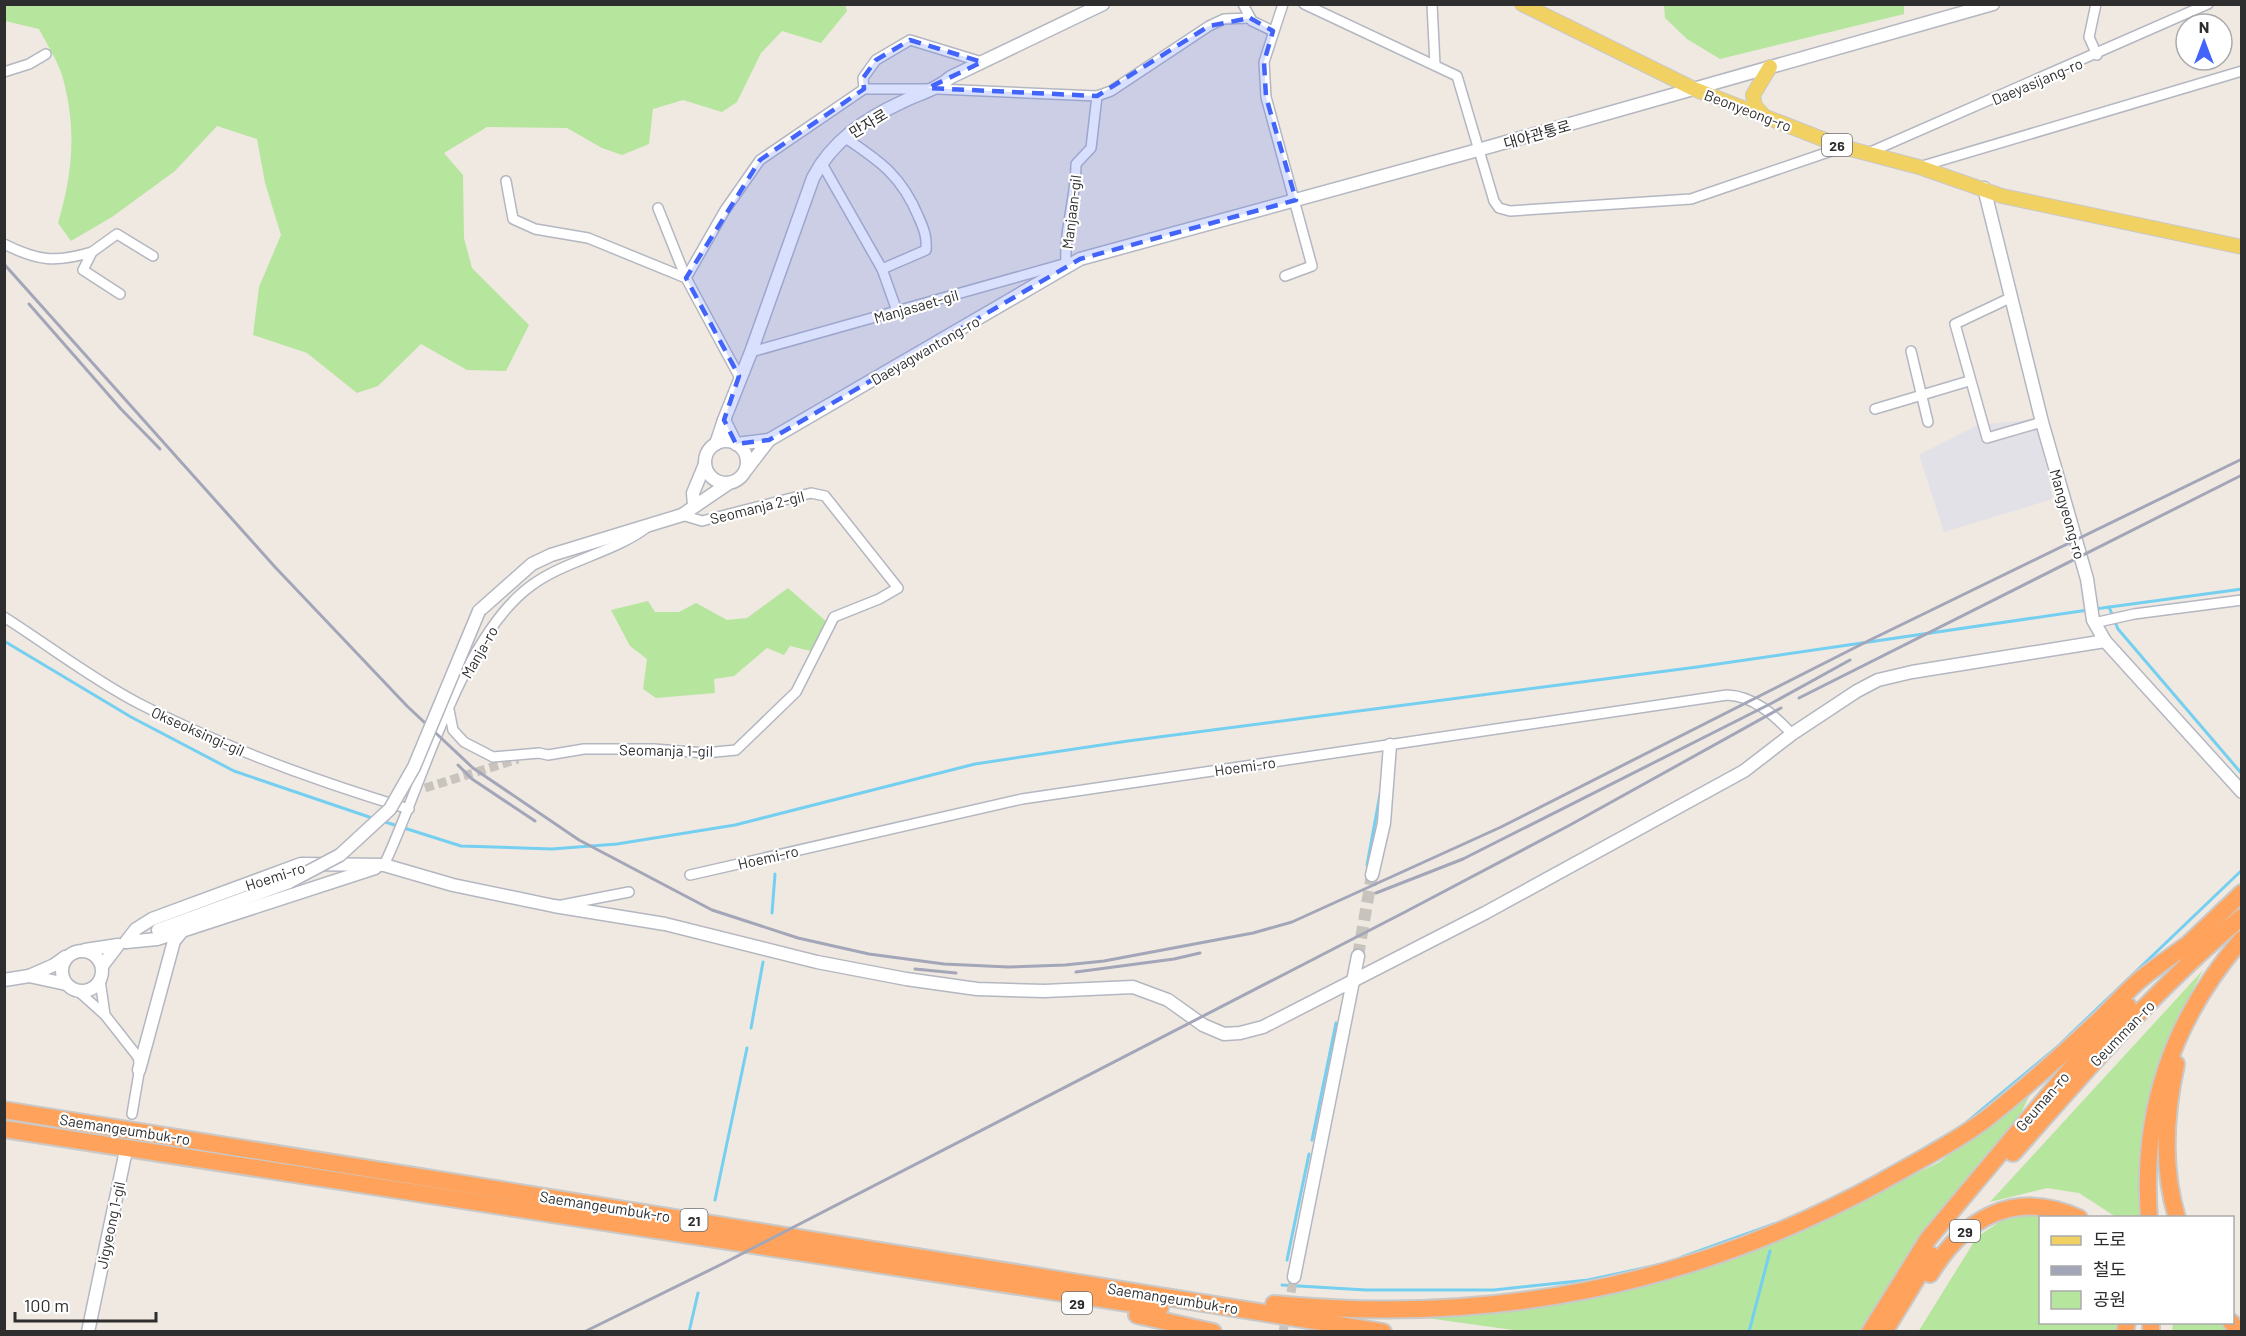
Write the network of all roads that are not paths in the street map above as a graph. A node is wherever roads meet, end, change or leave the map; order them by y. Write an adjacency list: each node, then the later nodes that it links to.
1 (1103, 4): 14 (street, 만자로)
2 (1243, 4): 10 (street)
3 (1283, 4): 11 (street)
4 (1304, 4): 15 (street)
5 (1432, 4): 15 (street)
6 (1522, 4): 21 (main road, Beonyeong-ro / 26)
7 (1993, 4): 16 (street, 대야관통로)
8 (2096, 4): 13 (street)
9 (2208, 4): 13 (street, Daeyasijang-ro)
10 (1250, 18): 11 (street); 22 (street)
11 (1274, 31): 32 (street)
12 (46, 54): 18 (street)
13 (2097, 55): 27 (street, Daeyasijang-ro)
14 (982, 62): 19 (street); 20 (street, 만자로)
15 (1435, 65): 26 (street)
16 (1770, 67): 21 (street, 대야관통로); 23 (main road)
17 (2241, 71): 29 (street)
18 (4, 72)
19 (864, 88): 20 (street); 43 (street)
20 (938, 88): 22 (street); 24 (street, 만자로)
21 (1694, 89): 23 (main road, Beonyeong-ro / 26); 26 (street, 대야관통로)
22 (1097, 96): 40 (street, Manjaan-gil)
23 (1764, 116): 25 (main road, Beonyeong-ro / 26)
24 (844, 137): 28 (street, 만자로); 41 (street)
25 (1843, 147): 26 (street); 27 (main road, Beonyeong-ro / 26)
26 (1478, 150): 32 (street, 대야관통로)
27 (1866, 154): 29 (main road, Beonyeong-ro / 26)
28 (821, 162): 41 (street); 48 (street, 만자로)
29 (1919, 167): 31 (main road, Beonyeong-ro / 26)
30 (506, 181): 43 (street)
31 (1984, 188): 34 (main road, Beonyeong-ro / 26); 36 (main road, Beonyeong-ro / 26); 45 (street, Mangyeong-ro)
32 (1296, 200): 39 (street, 대야관통로); 42 (street)
33 (658, 208): 43 (street)
34 (2241, 239)
35 (4, 244): 37 (street)
36 (2241, 247)
37 (92, 252): 38 (street); 44 (street)
38 (153, 256)
39 (1080, 259): 40 (street, Manjasaet-gil); 56 (street, Daeyagwantong-ro)
40 (1065, 263): 46 (street, Manjasaet-gil)
41 (882, 269): 46 (street)
42 (1285, 276)
43 (686, 278): 49 (street)
44 (120, 294)
45 (2012, 297): 50 (street); 55 (street, Mangyeong-ro)
46 (897, 311): 48 (street, Manjasaet-gil)
47 (1911, 351): 51 (street)
48 (751, 352): 49 (street)
49 (739, 376): 53 (street)
50 (1969, 381): 51 (street); 55 (street)
51 (1920, 396): 52 (street); 54 (street)
52 (1875, 409)
53 (724, 420): 57 (street); 58 (street)
54 (1928, 422)
55 (2042, 422): 68 (street, Mangyeong-ro)
56 (769, 440): 58 (street); 60 (street)
57 (716, 444): 58 (street); 59 (street)
58 (736, 444): 60 (street)
59 (705, 464): 61 (street); 62 (street)
60 (746, 471): 61 (street)
61 (729, 483): 62 (street, Manja-ro)
62 (694, 505): 63 (street, Manja-ro)
63 (682, 514): 64 (street, Manja-ro); 65 (street, Seomanja 2-gil)
64 (651, 525): 70 (street, Manja-ro); 88 (street, Manja-ro, bridge)
65 (898, 588): 73 (street, Seomanja 1-gil)
66 (2241, 600): 68 (street)
67 (4, 617): 78 (street, Okseoksingi-gil)
68 (2093, 621): 69 (street, Mangyeong-ro)
69 (2105, 641): 71 (street); 76 (street, Mangyeong-ro)
70 (449, 710): 73 (street, Seomanja 1-gil); 77 (street, Manja-ro)
71 (1792, 734): 72 (street, Hoemi-ro); 98 (street)
72 (1390, 745): 80 (street, Hoemi-ro); 81 (street)
73 (539, 753): 74 (street, Seomanja 1-gil)
74 (518, 759)
75 (425, 788): 77 (street)
76 (2241, 792)
77 (415, 794): 78 (street, Manja-ro)
78 (409, 809): 79 (street, Manja-ro)
79 (384, 865): 84 (street); 86 (street, Hoemi-ro); 88 (street, Hoemi-ro)
80 (690, 875)
81 (1372, 875)
82 (629, 892): 84 (street)
83 (2241, 893): 90 (highway, Geuman-ro)
84 (554, 906): 98 (street)
85 (2241, 916): 116 (highway, Geumman-ro)
86 (183, 930): 88 (street, Hoemi-ro); 101 (street)
87 (2241, 939): 107 (highway)
88 (122, 944): 91 (street); 94 (street)
89 (2241, 944): 108 (highway)
90 (2187, 945): 109 (highway); 115 (highway, Geuman-ro)
91 (81, 950): 92 (street); 94 (street)
92 (68, 955): 95 (street); 99 (street)
93 (1358, 956): 98 (street)
94 (102, 966): 97 (street)
95 (29, 976): 96 (street); 99 (street)
96 (4, 980)
97 (100, 980): 99 (street); 100 (street)
98 (1352, 981): 110 (street)
99 (71, 987): 100 (street)
100 (105, 1016): 101 (street)
101 (139, 1070): 103 (street)
102 (4, 1110): 109 (highway, Saemangeumbuk-ro / 21)
103 (132, 1114)
104 (4, 1129): 109 (highway, Saemangeumbuk-ro / 21)
105 (125, 1155): 111 (street, Jigyeong 1-gil)
106 (2073, 1216): 117 (highway, 29)
107 (2149, 1216)
108 (2177, 1216)
109 (943, 1267): 112 (highway, 29); 113 (highway, Saemangeumbuk-ro / 21); 114 (highway, Saemangeumbuk-ro / 21)
110 (1293, 1277)
111 (88, 1332)
112 (1213, 1332)
113 (1317, 1332)
114 (1383, 1332)
115 (1869, 1332)
116 (1884, 1332)
117 (1896, 1332)

